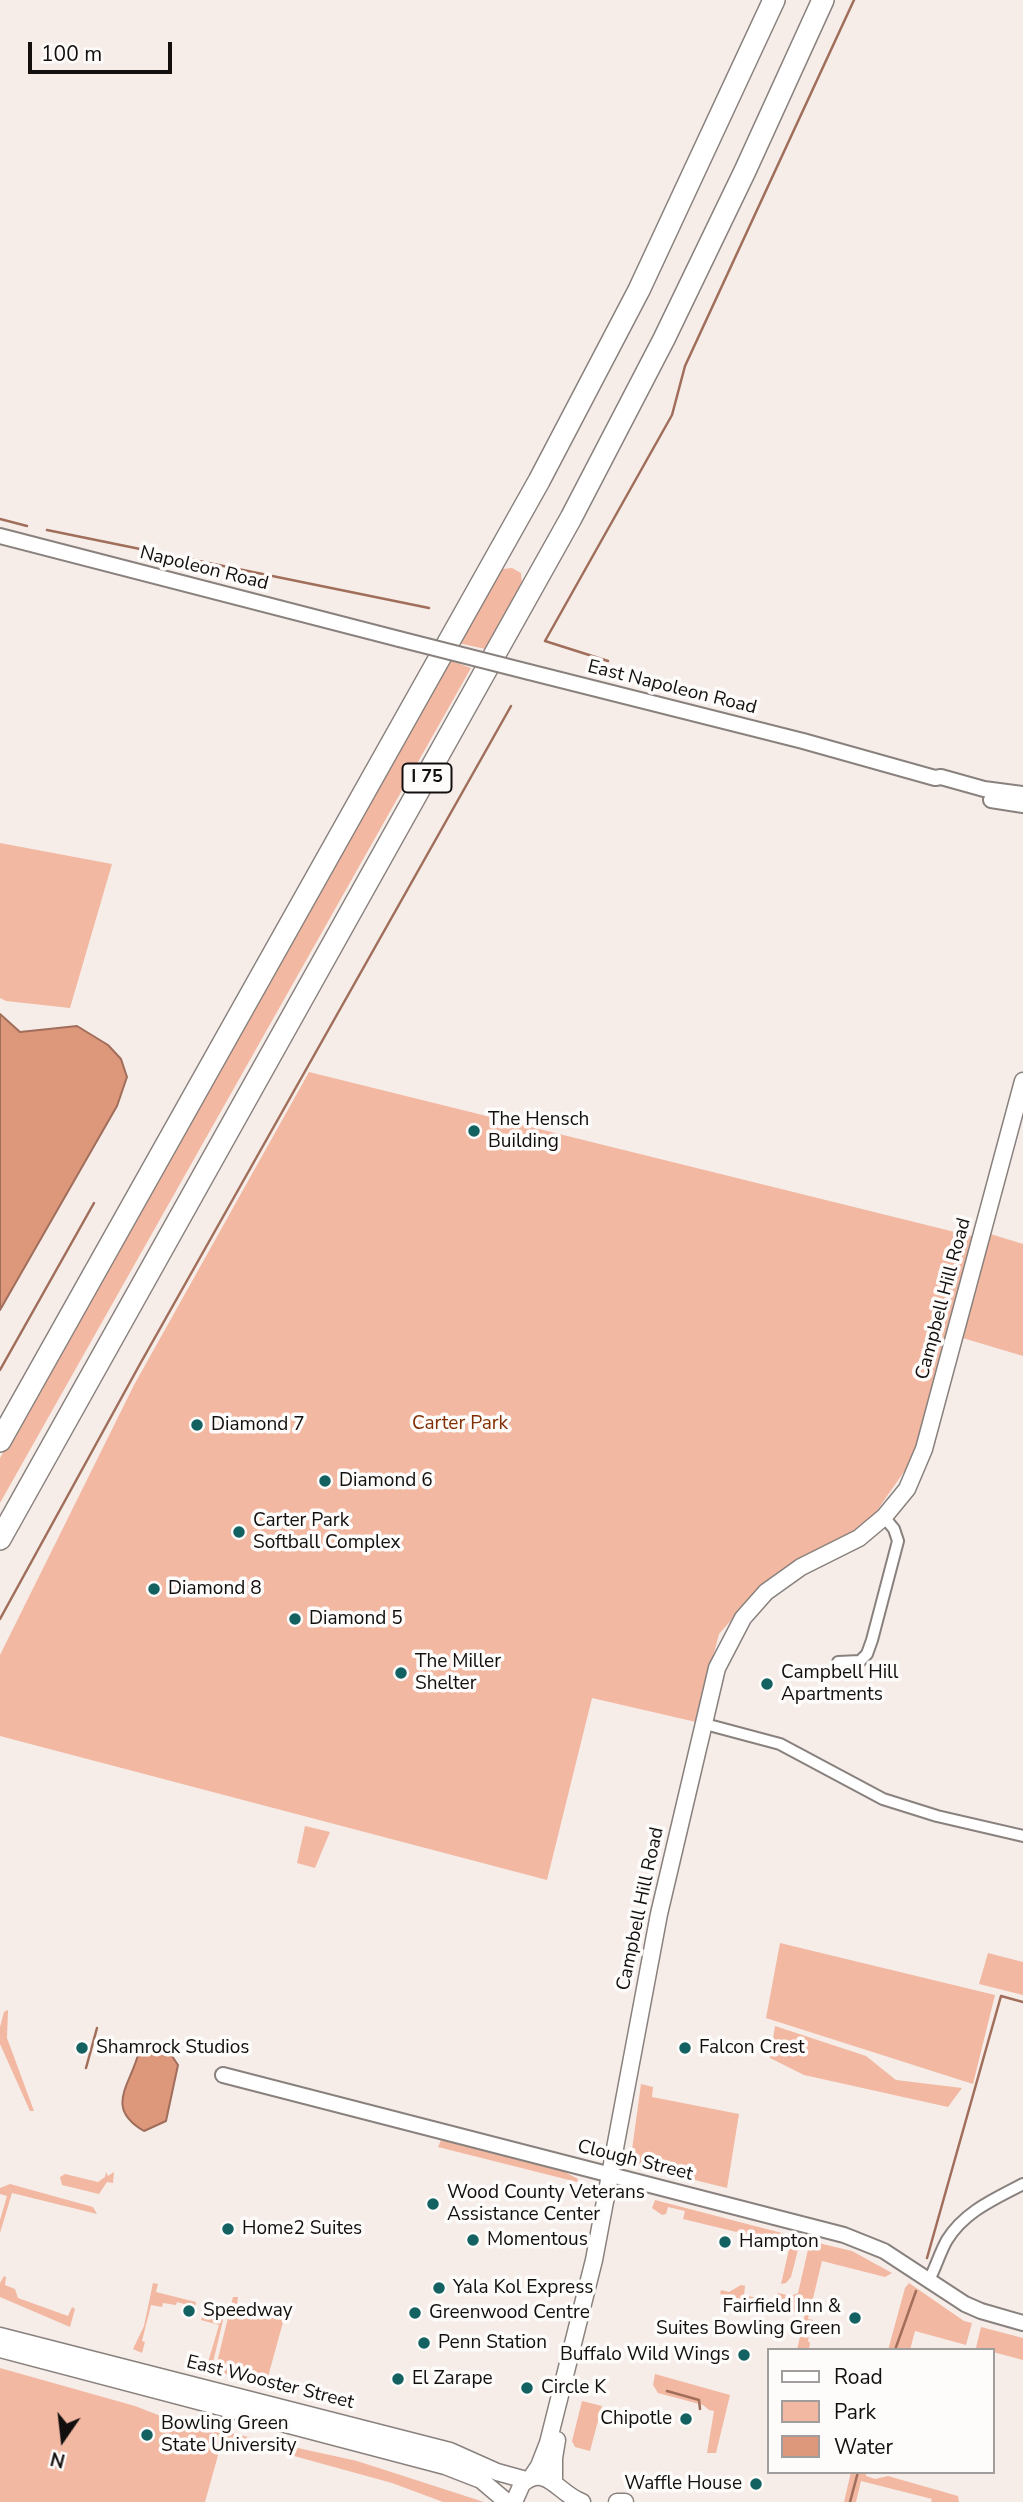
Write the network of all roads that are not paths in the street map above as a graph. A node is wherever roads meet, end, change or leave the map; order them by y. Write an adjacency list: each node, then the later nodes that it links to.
1 (774, 0): 9 (highway, I 75)
2 (823, 0): 11 (highway, I 75)
3 (0, 536): 4 (street, Napoleon Road)
4 (399, 639): 5 (street, East Napoleon Road, bridge)
5 (934, 778): 6 (street, East Napoleon Road); 7 (street, East Napoleon Road)
6 (1023, 794)
7 (1023, 805)
8 (1023, 1081): 10 (main road, Campbell Hill Road)
9 (0, 1441)
10 (884, 1517): 12 (street); 13 (main road, Campbell Hill Road)
11 (0, 1539)
12 (838, 1661)
13 (705, 1724): 14 (street); 16 (main road, Campbell Hill Road)
14 (1023, 1836)
15 (223, 2075): 16 (street, Clough Street)
16 (610, 2175): 18 (street, Clough Street); 22 (main road, Campbell Hill Road)
17 (1023, 2184): 18 (street)
18 (929, 2280): 19 (street, Clough Street)
19 (1023, 2323)
20 (0, 2336): 23 (main road, East Wooster Street)
21 (0, 2349): 25 (main road, East Wooster Street)
22 (564, 2386): 23 (main road, Campbell Hill Road); 24 (main road, Campbell Hill Road)
23 (528, 2479): 24 (main road, East Wooster Street); 26 (main road)
24 (557, 2491): 27 (main road, East Wooster Street)
25 (507, 2502)
26 (514, 2502)
27 (582, 2502)
28 (617, 2502): 29 (main road)
29 (625, 2502)

